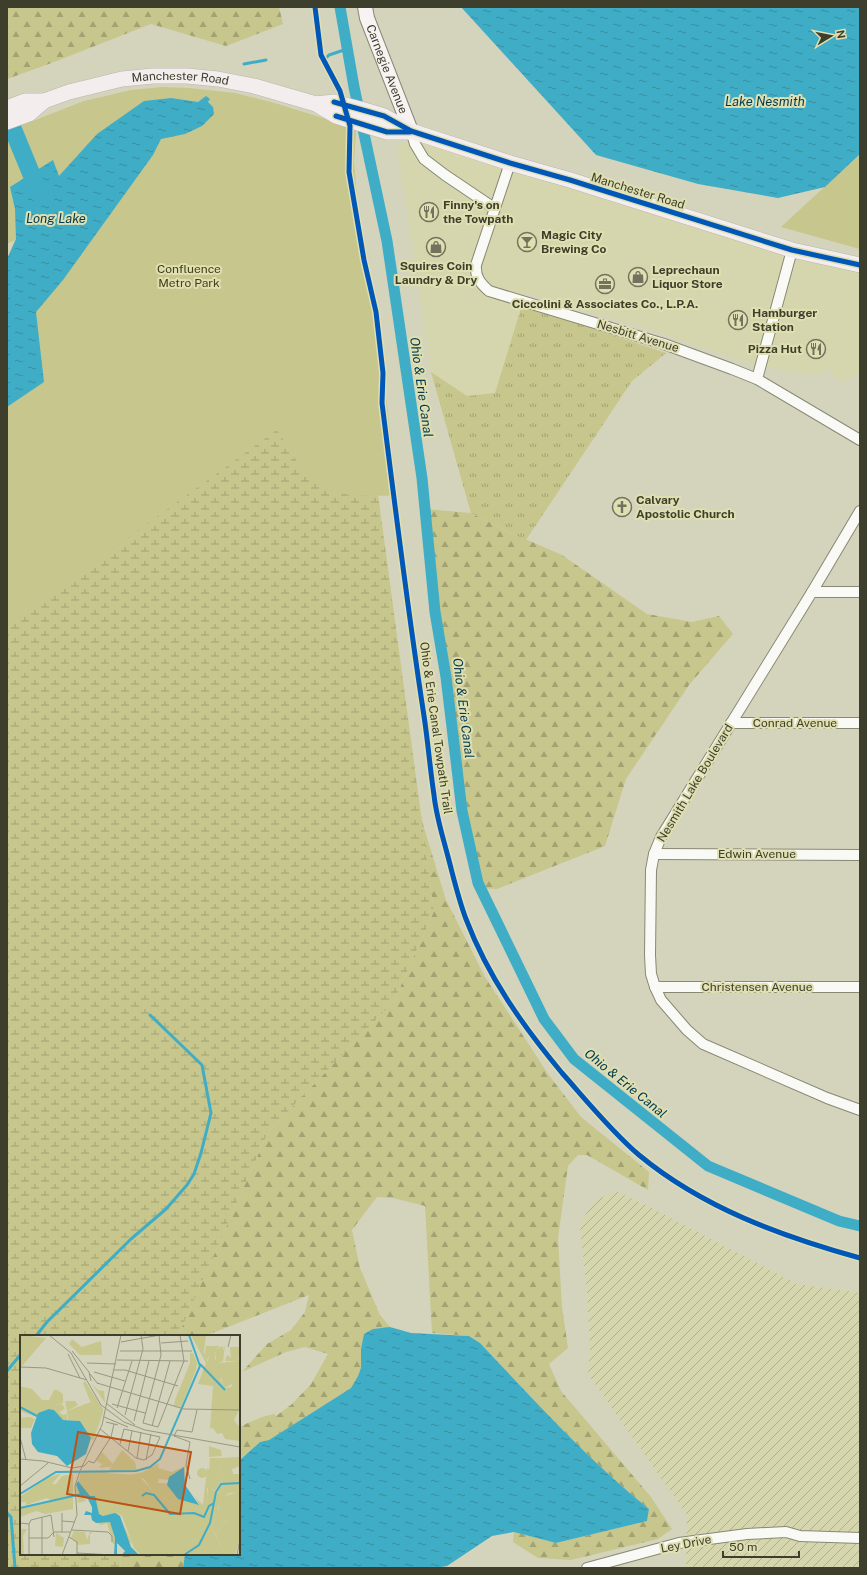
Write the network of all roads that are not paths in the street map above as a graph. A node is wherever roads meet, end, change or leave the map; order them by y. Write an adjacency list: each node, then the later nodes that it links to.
1 (364, 7): 6 (street, Carnegie Avenue)
2 (316, 104): 3 (main road, Manchester Road); 6 (main road, Manchester Road); 6 (main road, Manchester Road)
3 (27, 107): 4 (main road, Manchester Road); 5 (main road, Manchester Road)
4 (7, 108)
5 (7, 122)
6 (411, 132): 7 (main road, Manchester Road); 8 (street)
7 (510, 163): 8 (street, Nesbitt Avenue); 9 (main road, Manchester Road)
8 (494, 208): 11 (street, Nesbitt Avenue)
9 (792, 250): 10 (main road, Manchester Road); 11 (street)
10 (860, 265)
11 (757, 379): 12 (street, Nesbitt Avenue)
12 (860, 440)
13 (860, 511): 14 (street, Nesmith Lake Boulevard)
14 (812, 592): 15 (street); 16 (street, Nesmith Lake Boulevard)
15 (860, 592)
16 (731, 723): 17 (street, Conrad Avenue); 18 (street, Nesmith Lake Boulevard)
17 (860, 723)
18 (654, 854): 19 (street, Edwin Avenue); 20 (street, Nesmith Lake Boulevard)
19 (860, 855)
20 (655, 987): 21 (street, Christensen Avenue); 22 (street, Nesmith Lake Boulevard)
21 (860, 987)
22 (860, 1110)
23 (860, 1538): 24 (street, Ley Drive)
24 (586, 1568)

